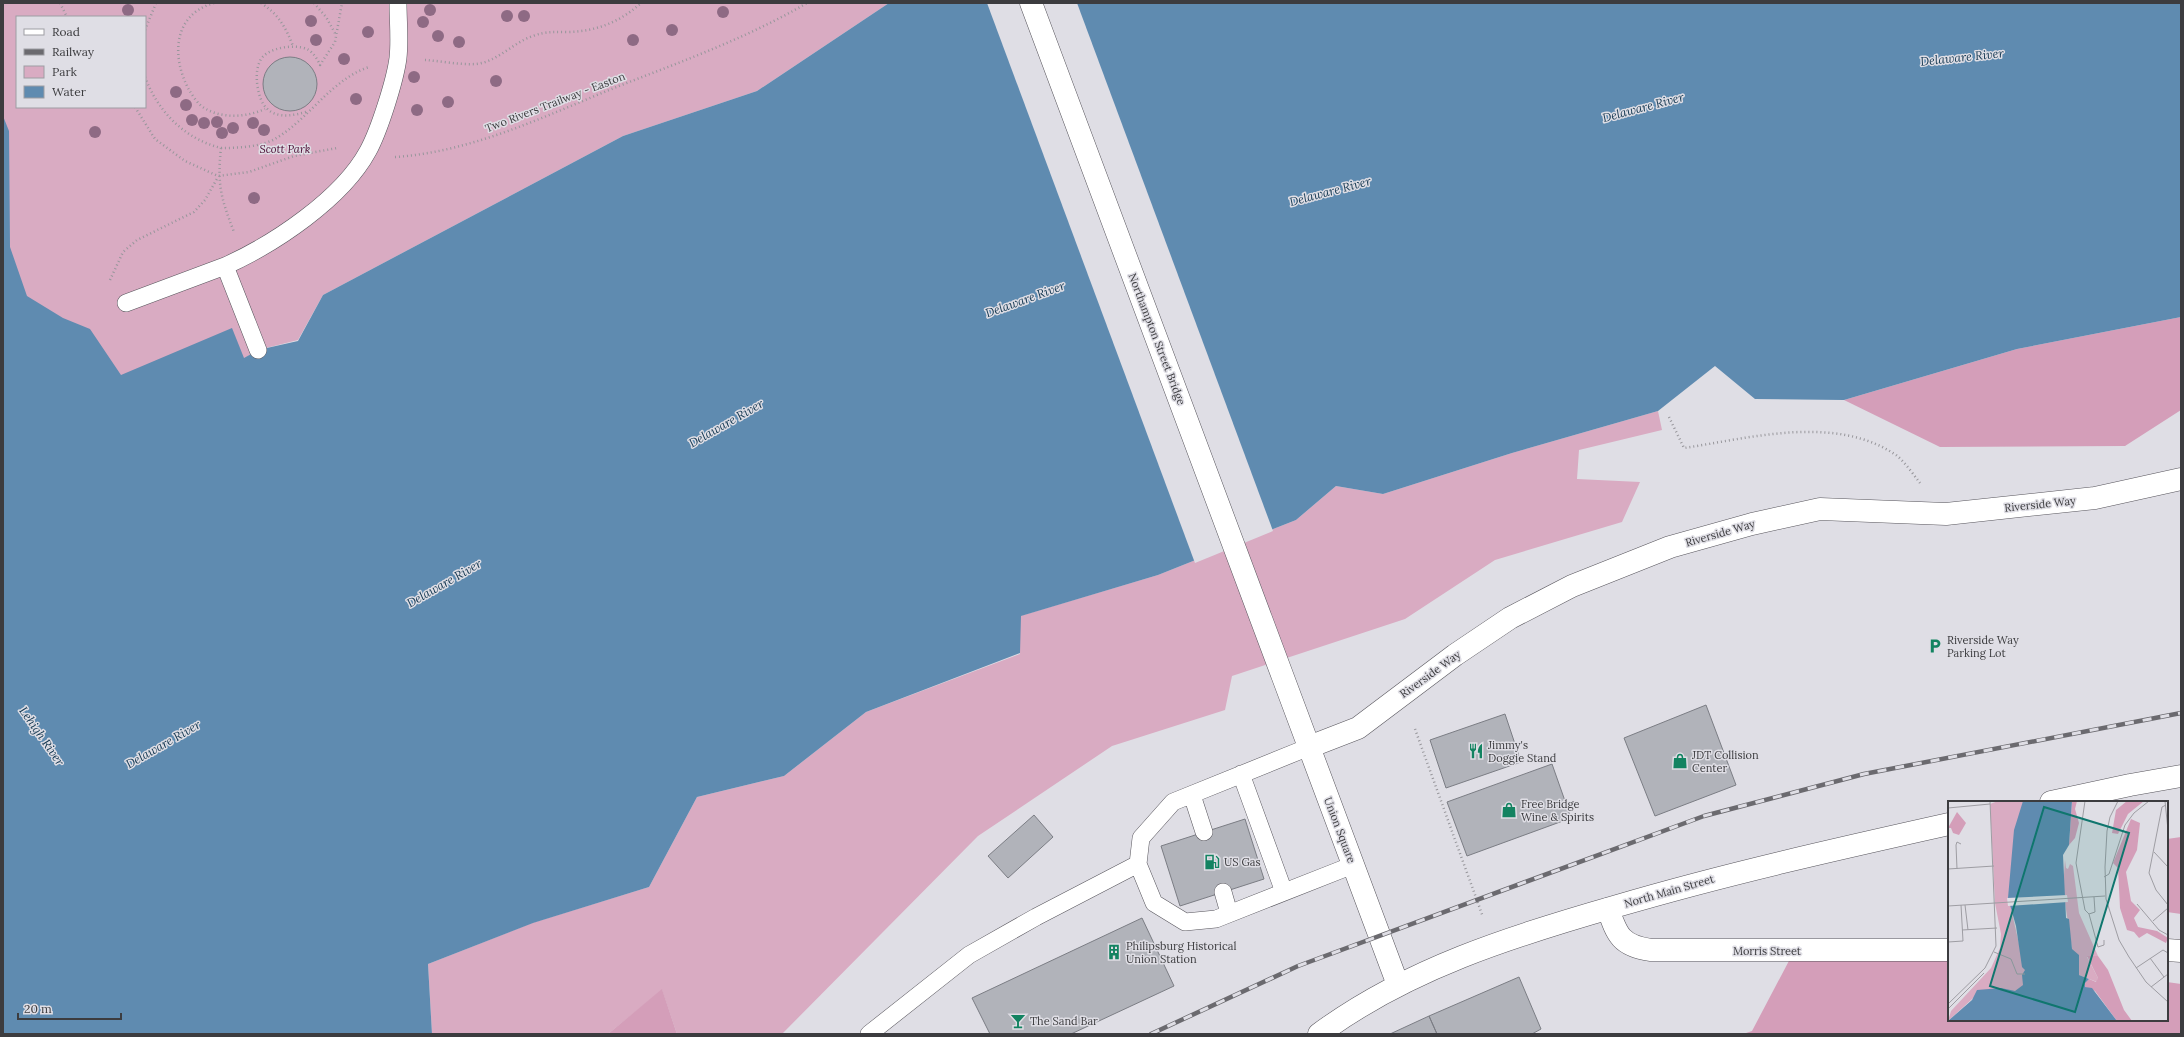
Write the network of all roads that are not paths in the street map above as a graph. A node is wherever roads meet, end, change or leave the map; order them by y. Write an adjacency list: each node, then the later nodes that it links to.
1 (398, 3): 3 (lane)
2 (1031, 3): 7 (main road, Northampton Street Bridge)
3 (225, 266): 4 (lane); 5 (lane)
4 (126, 303)
5 (258, 350)
6 (2181, 479): 8 (main road, Riverside Way)
7 (1283, 674): 8 (main road, Union Square)
8 (1308, 747): 9 (lane); 16 (main road, Union Square)
9 (1241, 774): 11 (lane); 18 (lane)
10 (2181, 776): 12 (main road)
11 (1192, 795): 14 (lane); 15 (lane)
12 (2056, 801)
13 (1948, 824): 19 (main road, North Main Street)
14 (1204, 832)
15 (1138, 864): 20 (lane); 25 (lane)
16 (1353, 864): 18 (lane); 24 (main road, Union Square)
17 (1223, 892): 20 (lane)
18 (1284, 892): 20 (lane)
19 (1608, 909): 21 (main road, Morris Street); 24 (main road, North Main Street)
20 (1229, 913)
21 (1948, 950)
22 (2168, 950): 23 (main road)
23 (2181, 951)
24 (1398, 985): 26 (main road, North Main Street)
25 (870, 1034)
26 (1319, 1034)

